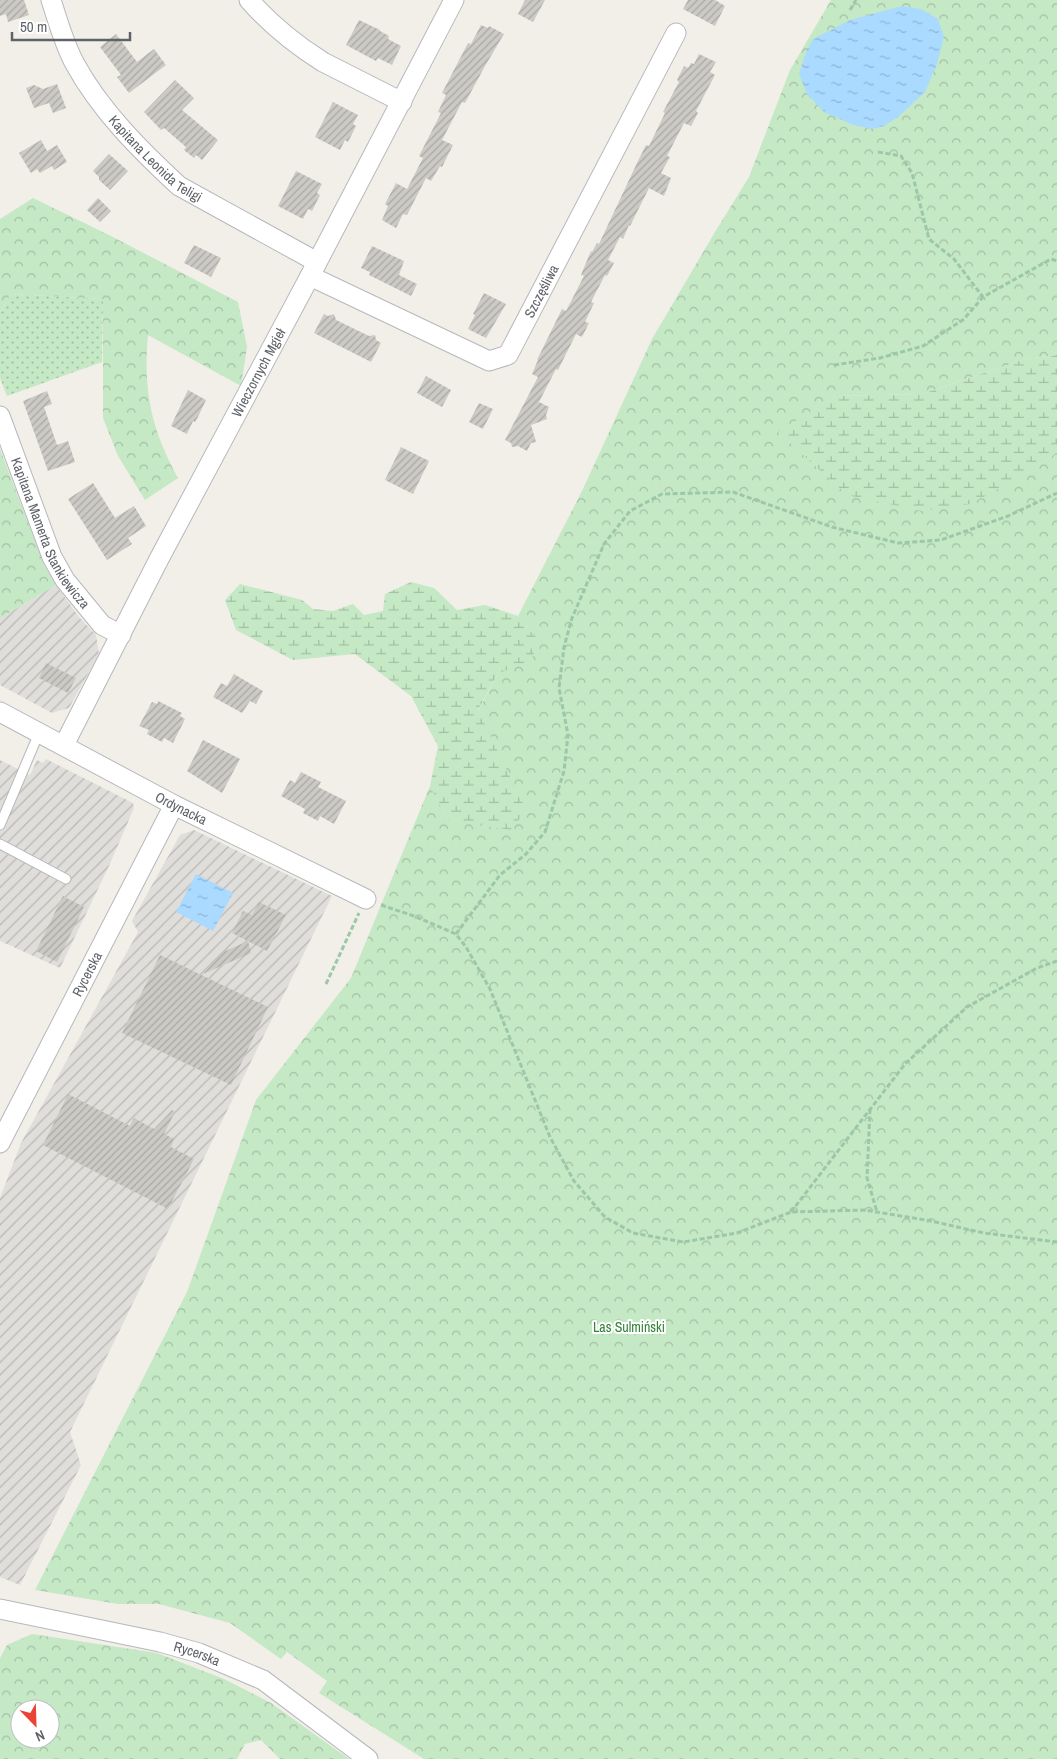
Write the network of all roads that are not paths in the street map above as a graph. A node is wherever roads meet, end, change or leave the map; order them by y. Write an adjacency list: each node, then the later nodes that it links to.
1 (51, 0): 6 (street, Kapitana Leonida Teligi)
2 (249, 0): 5 (street)
3 (454, 0): 5 (street, Wieczornych Mgieł)
4 (676, 33): 6 (street, Szczęśliwa)
5 (402, 102): 6 (street, Wieczornych Mgieł)
6 (314, 269): 8 (street, Wieczornych Mgieł)
7 (0, 416): 8 (street, Kapitana Mamerta Stankiewicza)
8 (121, 635): 11 (street, Wieczornych Mgieł)
9 (0, 712): 10 (street, Ordynacka)
10 (39, 733): 11 (street, Ordynacka); 13 (lane)
11 (64, 745): 12 (street, Ordynacka)
12 (174, 804): 16 (street, Ordynacka); 17 (street, Rycerska)
13 (0, 825)
14 (0, 844): 15 (lane)
15 (66, 879)
16 (366, 899)
17 (0, 1143)
18 (0, 1609): 19 (street, Rycerska)
19 (368, 1759)

